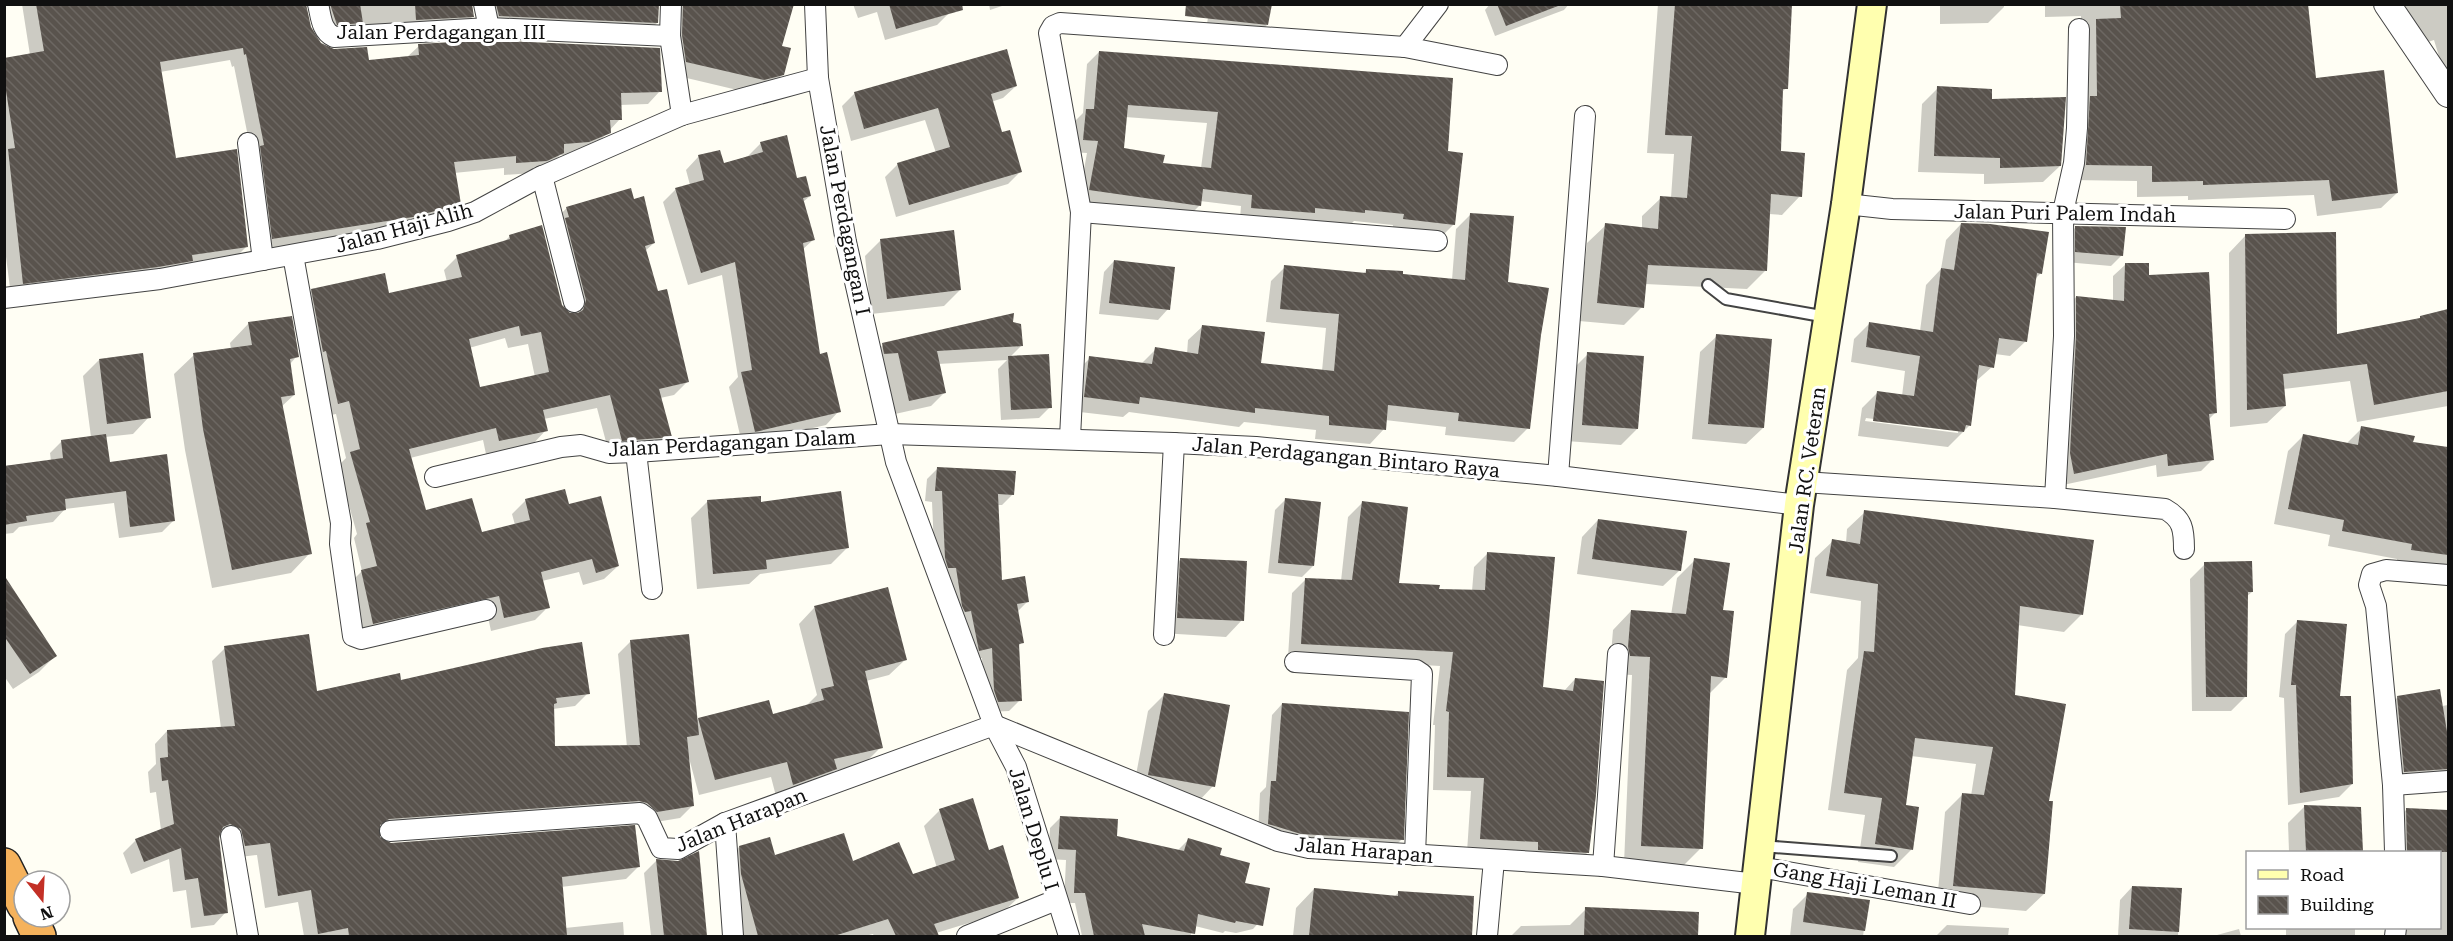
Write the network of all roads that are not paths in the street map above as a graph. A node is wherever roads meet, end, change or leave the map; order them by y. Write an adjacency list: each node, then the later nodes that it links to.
1 (318, 4): 8 (street, Jalan Perdagangan III)
2 (484, 4): 8 (street)
3 (671, 4): 10 (street)
4 (815, 4): 13 (street, Jalan Perdagangan I)
5 (1438, 4): 11 (street)
6 (1872, 4): 19 (main road, Jalan RC. Veteran)
7 (2387, 4): 14 (street)
8 (489, 28): 10 (street, Jalan Perdagangan III)
9 (2079, 29): 21 (street)
10 (670, 36): 15 (street)
11 (1405, 47): 12 (street); 20 (street)
12 (1497, 65)
13 (819, 78): 15 (street, Jalan Haji Alih); 30 (street, Jalan Perdagangan I)
14 (2448, 94)
15 (682, 115): 18 (street, Jalan Haji Alih)
16 (1585, 116): 34 (street)
17 (248, 143): 25 (street)
18 (542, 176): 24 (street, Jalan Haji Alih); 28 (street)
19 (1846, 204): 21 (street, Jalan Puri Palem Indah); 29 (main road, Jalan RC. Veteran)
20 (1081, 212): 23 (street); 31 (street)
21 (2063, 212): 22 (street, Jalan Puri Palem Indah); 37 (street)
22 (2285, 219)
23 (1437, 241)
24 (293, 255): 25 (street, Jalan Haji Alih); 41 (street)
25 (263, 260): 27 (street, Jalan Haji Alih)
26 (1708, 285): 29 (lane)
27 (4, 298)
28 (574, 302)
29 (1829, 317): 36 (main road, Jalan RC. Veteran)
30 (890, 434): 31 (street, Jalan Perdagangan Bintaro Raya); 33 (street, Jalan Perdagangan Dalam); 45 (street)
31 (1070, 438): 32 (street, Jalan Perdagangan Bintaro Raya)
32 (1174, 443): 34 (street, Jalan Perdagangan Bintaro Raya); 42 (street)
33 (636, 452): 35 (street, Jalan Perdagangan Dalam); 40 (street)
34 (1558, 476): 36 (street, Jalan Perdagangan Bintaro Raya)
35 (435, 477)
36 (1802, 494): 37 (street, Jalan Perdagangan Bintaro Raya); 57 (main road, Jalan RC. Veteran)
37 (2055, 498): 38 (street, Jalan Perdagangan Bintaro Raya)
38 (2184, 549)
39 (2448, 575): 47 (street)
40 (652, 589)
41 (486, 610)
42 (1164, 635)
43 (1618, 654): 56 (street)
44 (1295, 662): 52 (street)
45 (994, 725): 48 (street, Jalan Harapan); 52 (street, Jalan Harapan); 59 (street, Jalan Deplu I)
46 (2448, 781): 47 (street)
47 (2392, 785): 51 (street)
48 (725, 823): 49 (street, Jalan Harapan); 62 (street)
49 (390, 831)
50 (231, 836): 61 (street)
51 (2395, 851)
52 (1415, 855): 54 (street, Jalan Harapan)
53 (1891, 856): 57 (lane)
54 (1494, 860): 56 (street, Jalan Harapan); 65 (street)
55 (4, 865): 58 (highway)
56 (1603, 866): 57 (street, Jalan Harapan)
57 (1759, 866): 60 (street, Gang Haji Leman II); 66 (main road, Jalan RC. Veteran)
58 (12, 881)
59 (1056, 900): 63 (street); 64 (street, Jalan Deplu I)
60 (1970, 904)
61 (248, 936)
62 (733, 936)
63 (967, 936)
64 (1069, 936)
65 (1488, 936)
66 (1750, 936)

